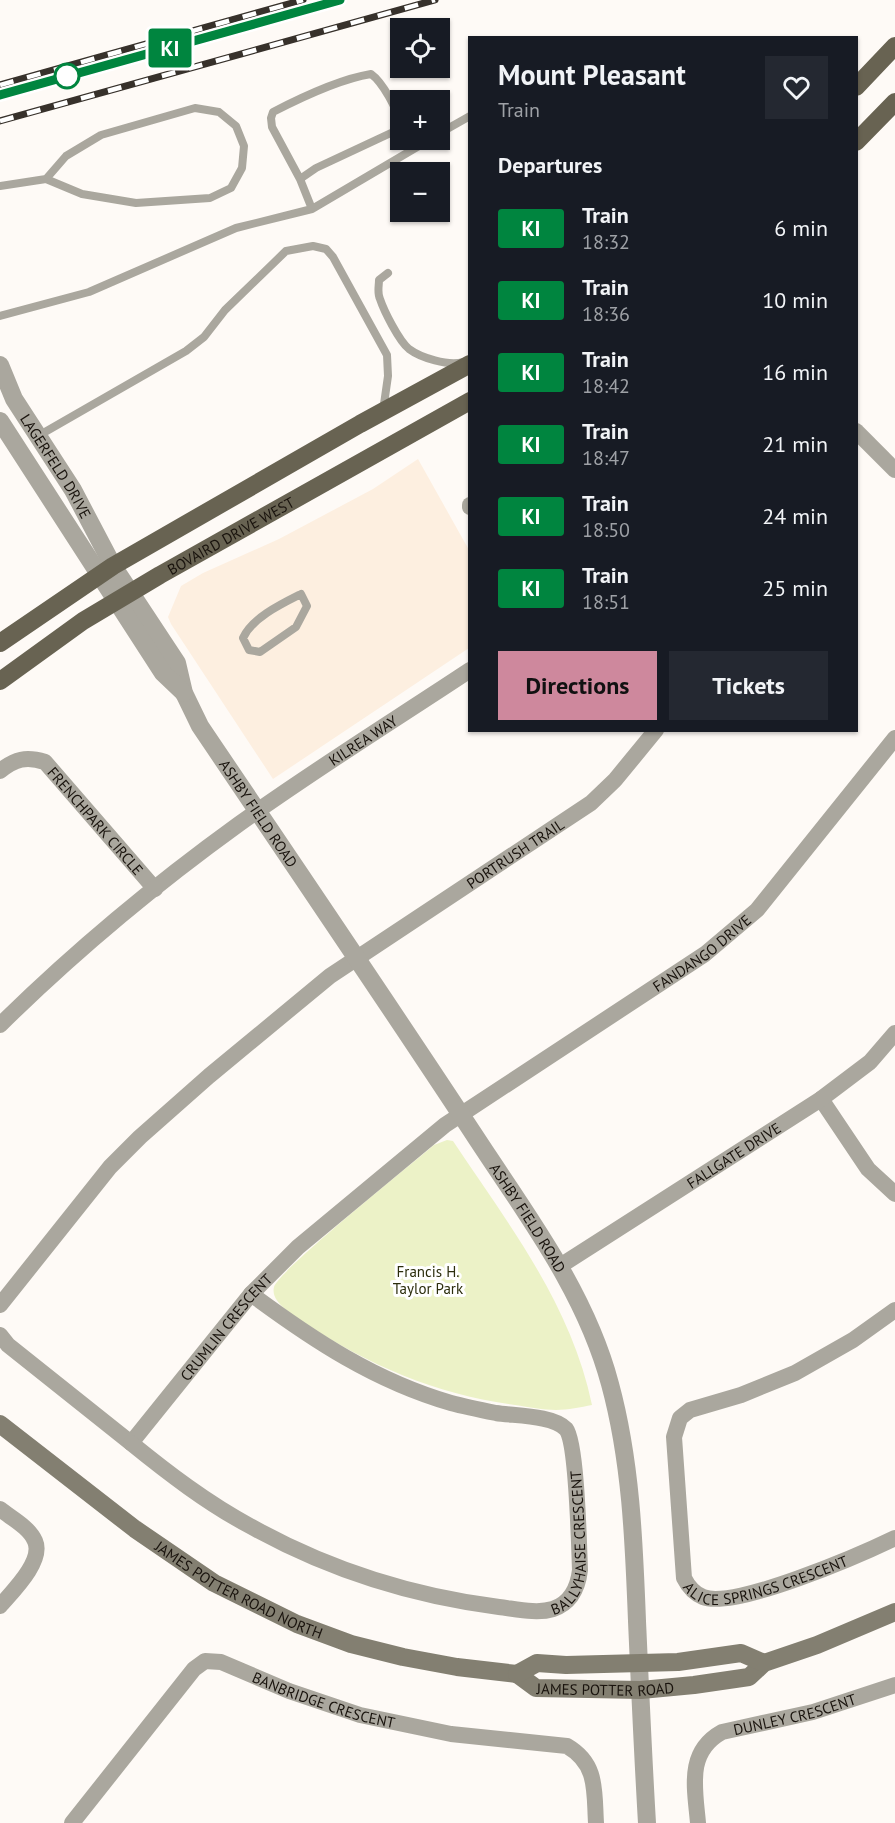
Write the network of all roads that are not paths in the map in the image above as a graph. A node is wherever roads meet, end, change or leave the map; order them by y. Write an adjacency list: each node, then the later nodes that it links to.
1 (895, 46): 2 (main road)
2 (858, 85)
3 (895, 102): 6 (main road)
4 (468, 117): 5 (lane)
5 (450, 127)
6 (858, 140)
7 (412, 150): 11 (lane)
8 (46, 179): 8 (lane); 10 (lane)
9 (300, 179): 9 (lane); 11 (lane)
10 (0, 186)
11 (312, 208): 13 (lane)
12 (388, 273): 14 (lane)
13 (0, 316)
14 (468, 362)
15 (468, 363): 18 (main road, BOVAIRD DRIVE WEST)
16 (0, 365): 21 (street, LAGERFELD DRIVE)
17 (468, 402): 25 (main road, BOVAIRD DRIVE WEST)
18 (383, 411): 21 (lane); 23 (main road, BOVAIRD DRIVE WEST)
19 (0, 422): 23 (street, LAGERFELD DRIVE)
20 (858, 433): 22 (street)
21 (38, 436): 23 (street, LAGERFELD DRIVE)
22 (895, 470)
23 (106, 570): 25 (street, ASHBY FIELD ROAD); 26 (main road, BOVAIRD DRIVE WEST)
24 (301, 594): 24 (lane)
25 (124, 597): 28 (main road, BOVAIRD DRIVE WEST); 32 (street, ASHBY FIELD ROAD)
26 (0, 643)
27 (468, 671): 32 (street, KILREA WAY)
28 (0, 681)
29 (654, 732): 34 (street, PORTRUSH TRAIL)
30 (895, 738): 38 (street, FANDANGO DRIVE)
31 (0, 771): 33 (street, FRENCHPARK CIRCLE)
32 (257, 811): 33 (street, FRENCHPARK CIRCLE); 34 (street, ASHBY FIELD ROAD)
33 (155, 889): 35 (street, FRENCHPARK CIRCLE)
34 (357, 958): 38 (street, ASHBY FIELD ROAD); 42 (street)
35 (0, 1025)
36 (895, 1033): 37 (street, FALLGATE DRIVE)
37 (821, 1099): 39 (street); 40 (street, FALLGATE DRIVE)
38 (460, 1114): 40 (street, ASHBY FIELD ROAD); 41 (street, CRUMLIN CRESCENT)
39 (895, 1194)
40 (560, 1266): 52 (street, ASHBY FIELD ROAD)
41 (251, 1294): 46 (street, CRUMLIN CRESCENT); 46 (street, BALLYHAISE CRESCENT)
42 (0, 1305)
43 (895, 1310): 48 (street, ALICE SPRINGS CRESCENT)
44 (0, 1335): 46 (street)
45 (0, 1424): 53 (main road, JAMES POTTER ROAD NORTH)
46 (131, 1443)
47 (0, 1509): 49 (street)
48 (895, 1538)
49 (0, 1606)
50 (895, 1612): 51 (main road, JAMES POTTER ROAD)
51 (764, 1663): 52 (main road, JAMES POTTER ROAD); 55 (main road, JAMES POTTER ROAD)
52 (640, 1664): 53 (main road, JAMES POTTER ROAD); 55 (street, ASHBY FIELD ROAD)
53 (517, 1674): 55 (main road, JAMES POTTER ROAD)
54 (895, 1685): 59 (street, DUNLEY CRESCENT)
55 (641, 1690): 58 (street, ASHBY FIELD ROAD)
56 (72, 1823): 57 (street, BANBRIDGE CRESCENT)
57 (596, 1823)
58 (647, 1823)
59 (698, 1823)

